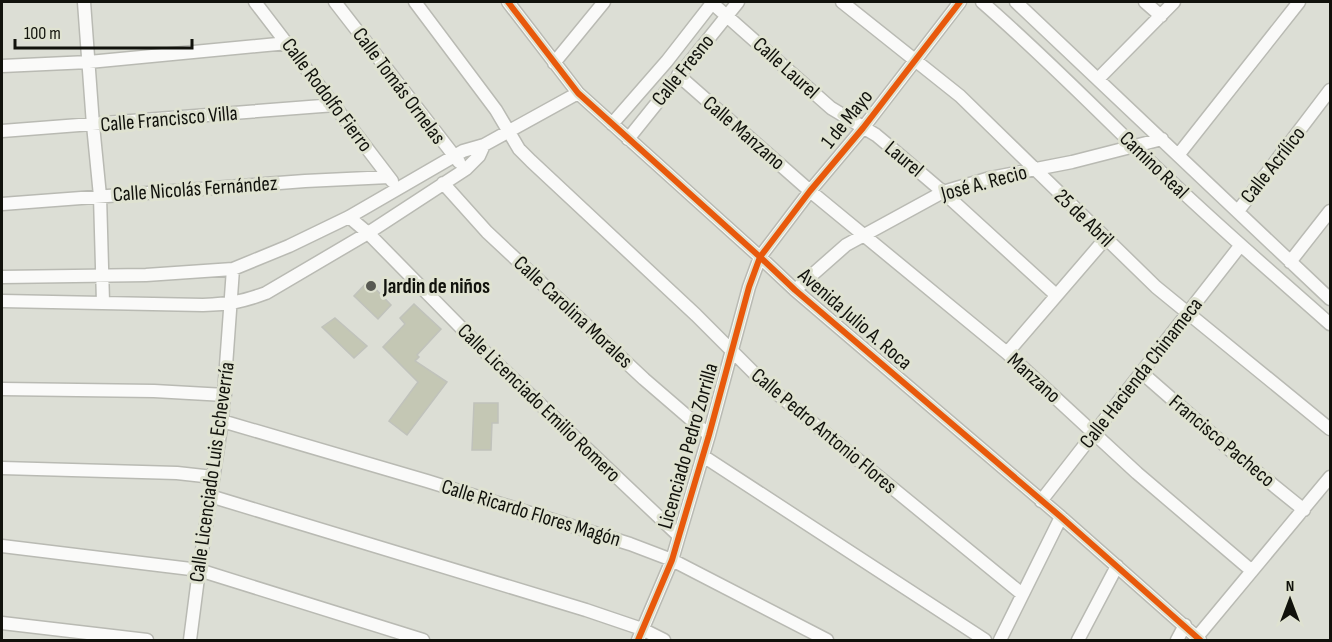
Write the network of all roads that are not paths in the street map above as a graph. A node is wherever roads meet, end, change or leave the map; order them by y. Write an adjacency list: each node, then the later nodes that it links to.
1 (84, 2): 20 (street)
2 (255, 2): 18 (street, Calle Rodolfo Fierro)
3 (335, 2): 38 (street, Calle Tomás Ornelas)
4 (415, 2): 32 (street, Calle Pedro Antonio Flores)
5 (508, 2): 21 (street, Avenida Julio A. Roca)
6 (603, 2): 21 (street)
7 (712, 2): 16 (street, Calle Laurel); 28 (street, Calle Fresno)
8 (738, 2): 16 (street, Calle Fresno)
9 (842, 2): 19 (street, 25 de Abril)
10 (960, 2): 19 (street, 1 de Mayo)
11 (982, 2): 36 (street, Camino Real)
12 (1016, 2): 24 (street, Camino Real)
13 (1144, 2): 17 (street)
14 (1174, 2): 17 (street)
15 (1299, 2): 37 (street)
16 (727, 15): 23 (street, Calle Fresno); 30 (street, Calle Laurel)
17 (1161, 16): 24 (street)
18 (288, 43): 20 (street); 27 (street, Calle Rodolfo Fierro)
19 (915, 59): 30 (street, 1 de Mayo); 40 (street, 25 de Abril)
20 (90, 62): 22 (street); 29 (street)
21 (554, 63): 26 (street, Avenida Julio A. Roca)
22 (2, 66)
23 (678, 75): 33 (street, Calle Fresno); 44 (street, Calle Manzano)
24 (1099, 78): 34 (street, Camino Real)
25 (1330, 90): 48 (street, Calle Acrílico)
26 (578, 93): 28 (street, Avenida Julio A. Roca); 32 (street)
27 (335, 105): 29 (street, Calle Francisco Villa); 41 (street, Calle Rodolfo Fierro)
28 (612, 124): 33 (street, Avenida Julio A. Roca)
29 (93, 125): 31 (street, Calle Francisco Villa); 46 (street)
30 (863, 128): 44 (street, 1 de Mayo); 45 (street, Laurel)
31 (2, 131)
32 (509, 132): 35 (street); 68 (street, Calle Pedro Antonio Flores)
33 (628, 139): 55 (street, Avenida Julio A. Roca)
34 (1162, 139): 36 (street, José A. Recio); 37 (street, Camino Real)
35 (484, 145): 38 (street); 39 (street)
36 (1134, 146): 40 (street, José A. Recio); 54 (street, Camino Real)
37 (1179, 154): 48 (street, Camino Real)
38 (453, 157): 39 (street, Calle Tomás Ornelas); 43 (street)
39 (466, 169): 42 (street)
40 (1034, 169): 45 (street, José A. Recio); 53 (street, 25 de Abril)
41 (389, 177): 43 (street, Calle Rodolfo Fierro); 46 (street, Calle Nicolás Fernández)
42 (442, 183): 51 (street); 76 (street, Calle Carolina Morales)
43 (398, 189): 50 (street)
44 (810, 190): 52 (street, Manzano); 55 (street, 1 de Mayo)
45 (943, 192): 52 (street, José A. Recio); 61 (street, Laurel)
46 (100, 196): 47 (street, Calle Nicolás Fernández); 58 (street)
47 (2, 204)
48 (1238, 211): 56 (street, Camino Real)
49 (1330, 211): 56 (street)
50 (350, 217): 51 (street, Calle Licenciado Emilio Romero); 57 (street)
51 (368, 233): 65 (street); 85 (street, Calle Licenciado Emilio Romero)
52 (864, 235): 60 (street, José A. Recio); 69 (street, Manzano)
53 (1106, 238): 61 (street); 66 (street, 25 de Abril)
54 (1240, 246): 66 (street, Calle Hacienda Chinameca); 67 (street, Camino Real)
55 (760, 256): 60 (street, Avenida Julio A. Roca); 68 (street, Licenciado Pedro Zorrilla)
56 (1290, 262): 62 (street, Camino Real)
57 (233, 269): 58 (street); 65 (street, Calle Licenciado Luis Echeverría)
58 (103, 275): 59 (street); 64 (street)
59 (2, 277)
60 (795, 290): 82 (street, Avenida Julio A. Roca)
61 (1056, 294): 69 (street)
62 (1330, 299)
63 (2, 301): 64 (street)
64 (103, 302): 65 (street)
65 (232, 304): 72 (street, Calle Licenciado Luis Echeverría)
66 (1188, 312): 70 (street, Calle Hacienda Chinameca); 74 (street, 25 de Abril)
67 (1330, 324)
68 (732, 353): 76 (street, Licenciado Pedro Zorrilla); 91 (street, Calle Pedro Antonio Flores)
69 (1007, 353): 75 (street, Manzano)
70 (1141, 372): 75 (street, Calle Hacienda Chinameca); 83 (street, Francisco Pacheco)
71 (2, 389): 72 (street)
72 (225, 395): 73 (street, Calle Licenciado Luis Echeverría)
73 (222, 421): 79 (street, Calle Licenciado Luis Echeverría); 87 (street, Calle Ricardo Flores Magón)
74 (1330, 429)
75 (1094, 433): 82 (street, Calle Hacienda Chinameca); 90 (street, Manzano)
76 (709, 435): 77 (street, Licenciado Pedro Zorrilla)
77 (703, 456): 85 (street, Licenciado Pedro Zorrilla); 101 (street)
78 (2, 468): 79 (street)
79 (213, 477): 81 (street, Calle Licenciado Luis Echeverría)
80 (1330, 477): 83 (street)
81 (210, 496): 89 (street, Calle Licenciado Luis Echeverría); 94 (street)
82 (1041, 501): 84 (street, Avenida Julio A. Roca)
83 (1304, 510): 90 (street)
84 (1061, 517): 88 (street, Avenida Julio A. Roca); 91 (street)
85 (680, 536): 87 (street, Licenciado Pedro Zorrilla)
86 (2, 546): 89 (street)
87 (672, 560): 94 (street, Licenciado Pedro Zorrilla); 100 (street, Calle Ricardo Flores Magón)
88 (1117, 566): 93 (street, Avenida Julio A. Roca); 103 (street)
89 (199, 570): 97 (street, Calle Licenciado Luis Echeverría); 98 (street)
90 (1252, 571): 95 (street)
91 (1022, 594): 102 (street)
92 (2, 622): 96 (street)
93 (1185, 625): 95 (street, Avenida Julio A. Roca); 104 (street)
94 (640, 635): 99 (street)
95 (1199, 639)
96 (147, 640)
97 (190, 640)
98 (423, 640)
99 (664, 640)
100 (827, 640)
101 (986, 640)
102 (1000, 640)
103 (1078, 640)
104 (1177, 640)

